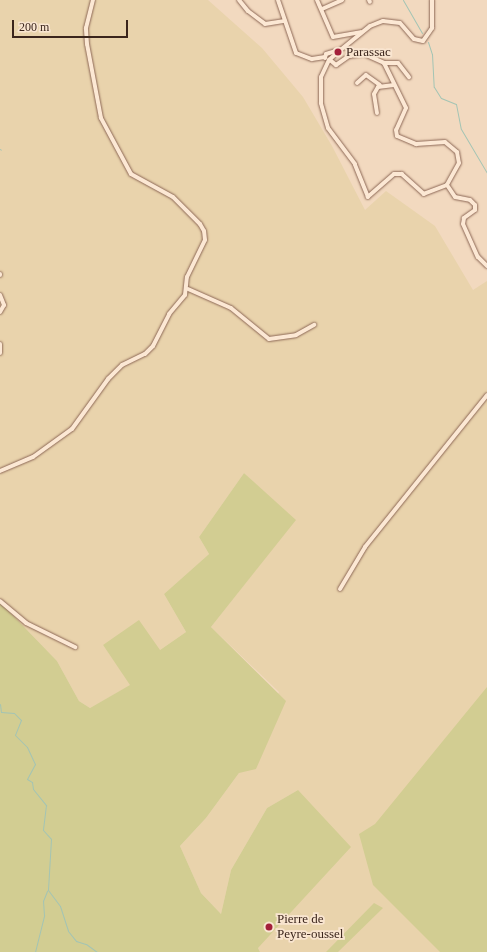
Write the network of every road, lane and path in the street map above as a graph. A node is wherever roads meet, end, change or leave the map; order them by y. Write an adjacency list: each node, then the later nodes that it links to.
1 (93, 0): 22 (street)
2 (239, 0): 8 (street)
3 (278, 0): 8 (street)
4 (317, 0): 7 (street)
5 (342, 0): 7 (street)
6 (432, 0): 9 (street)
7 (322, 9): 9 (street)
8 (285, 21): 12 (street)
9 (362, 32): 10 (street)
10 (342, 49): 11 (street); 13 (street)
11 (330, 53): 12 (street); 13 (street)
12 (325, 57): 13 (street)
13 (330, 59): 14 (street); 20 (street)
14 (384, 63): 15 (street); 18 (street)
15 (409, 77)
16 (357, 83): 17 (street)
17 (380, 85): 18 (street); 19 (street)
18 (394, 86): 20 (street)
19 (377, 113)
20 (446, 185): 21 (street)
21 (487, 266)
22 (188, 289): 25 (street); 29 (street)
23 (0, 295): 24 (street)
24 (0, 312)
25 (314, 325)
26 (0, 344): 27 (street)
27 (0, 353)
28 (487, 395): 30 (street)
29 (0, 471)
30 (340, 589)
31 (0, 601): 32 (street)
32 (75, 647)

